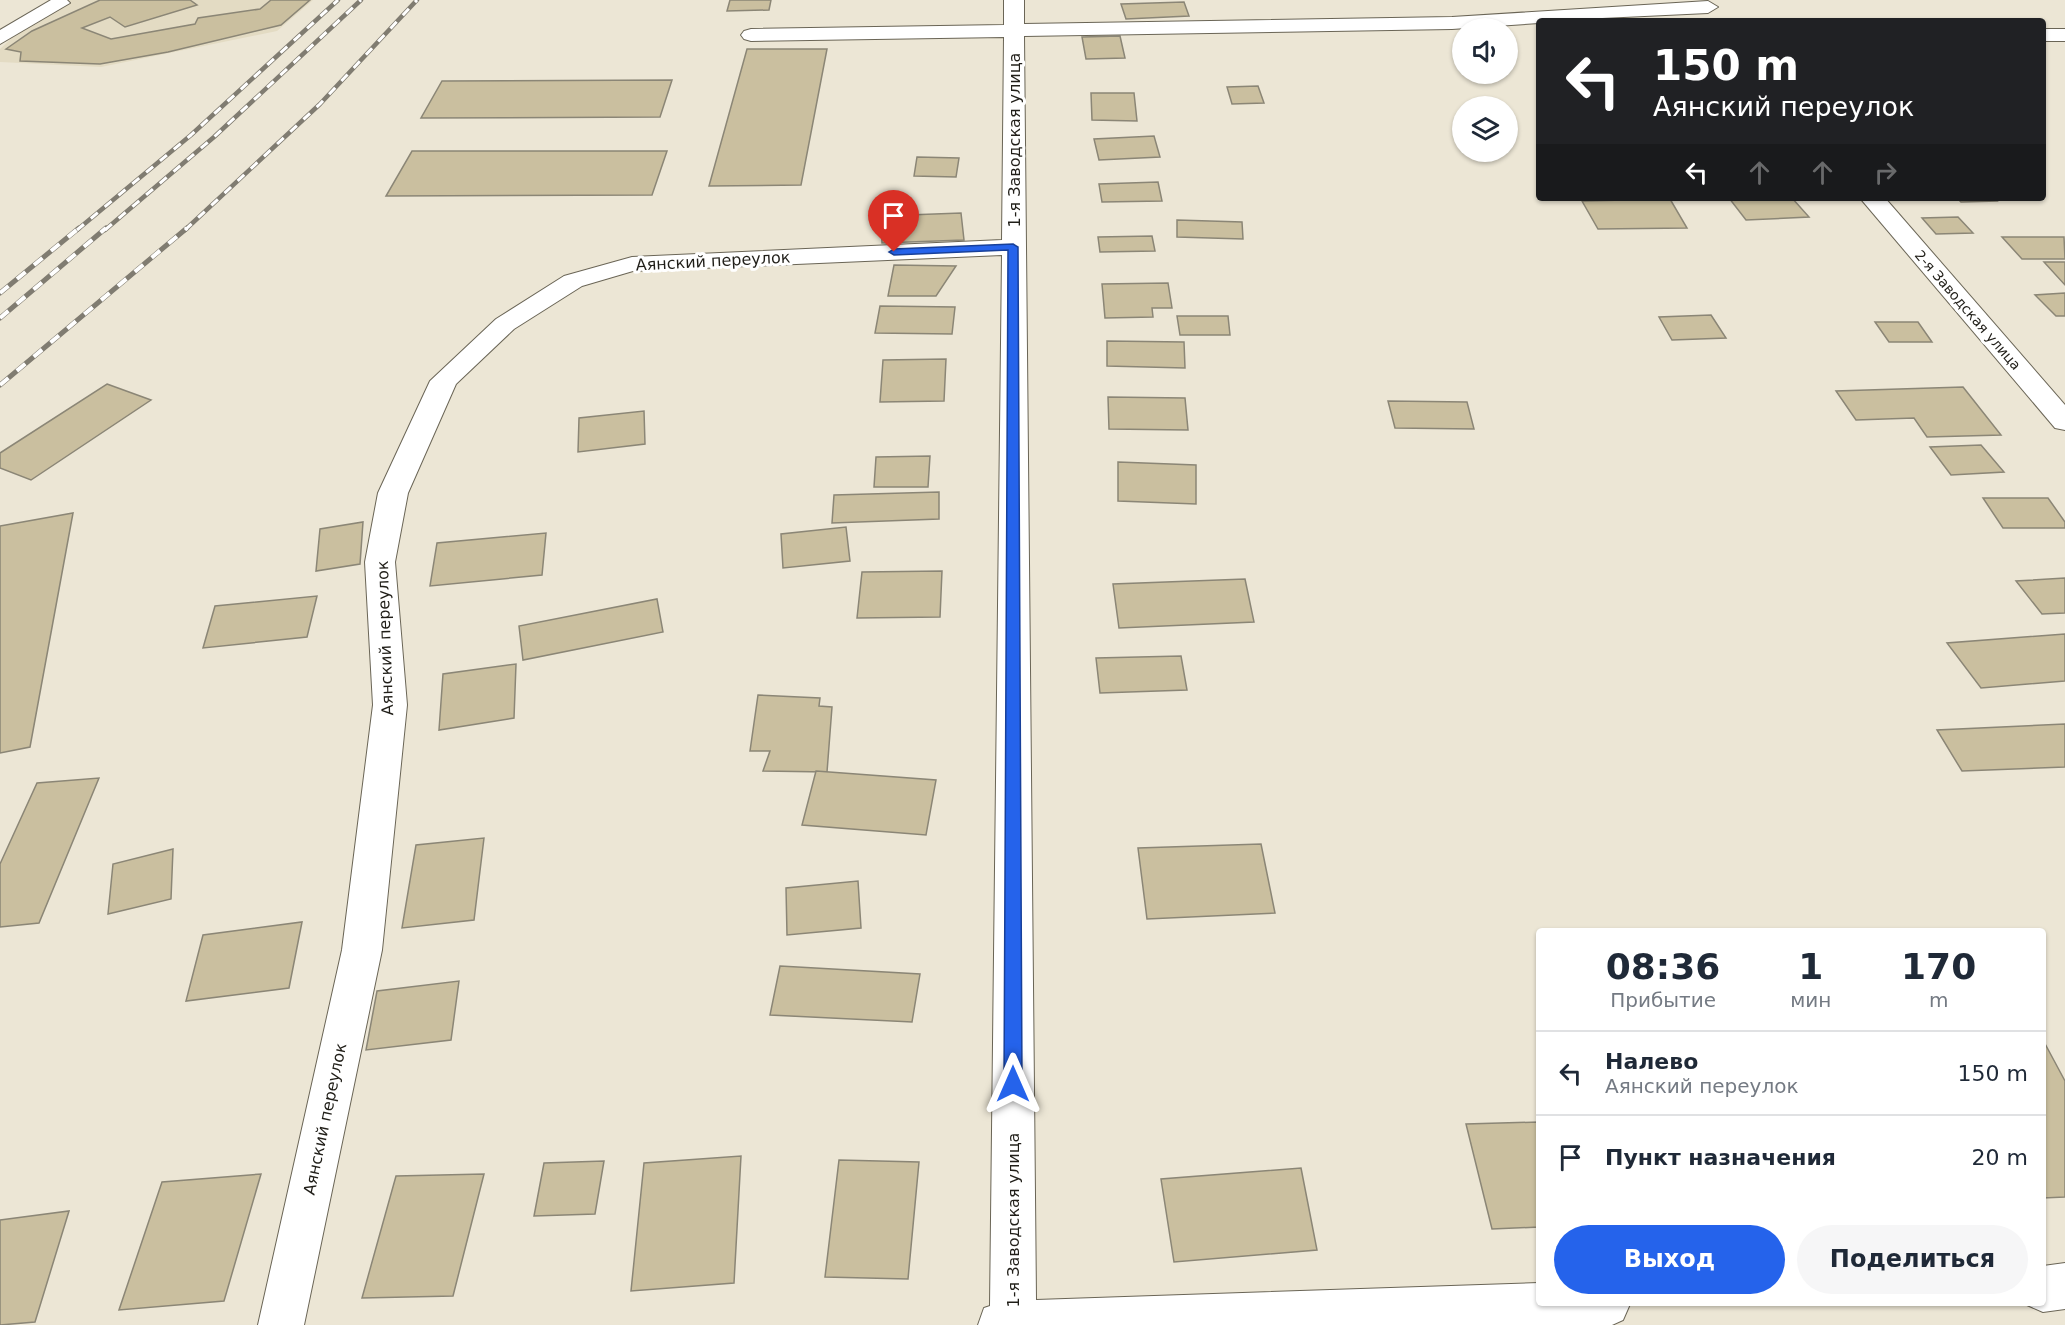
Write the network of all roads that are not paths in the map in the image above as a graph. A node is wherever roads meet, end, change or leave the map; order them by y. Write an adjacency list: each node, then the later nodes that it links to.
1 (60, 3): 9 (street)
2 (1710, 9): 5 (street)
3 (1014, 15): 4 (street); 6 (street); 11 (street, 1-я Заводская улица)
4 (1536, 18)
5 (1544, 18)
6 (751, 35)
7 (2046, 35): 8 (street)
8 (2065, 35)
9 (0, 38)
10 (1875, 201): 12 (street, 2-я Заводская улица)
11 (1013, 247): 16 (street, 1-я Заводская улица); 17 (street, Аянский переулок)
12 (2065, 422)
13 (2065, 1287): 14 (street)
14 (2046, 1289)
15 (1547, 1306): 16 (street)
16 (1007, 1324)
17 (281, 1325)

